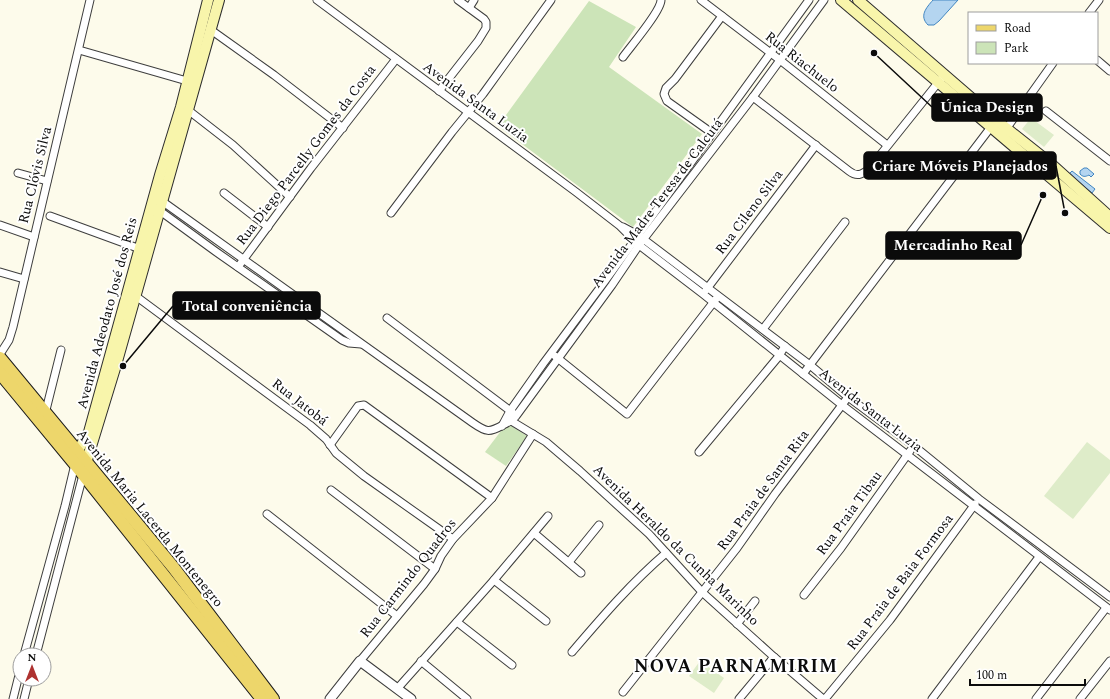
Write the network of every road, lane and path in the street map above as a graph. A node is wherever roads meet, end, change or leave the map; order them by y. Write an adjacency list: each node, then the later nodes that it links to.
1 (90, 0): 19 (street, Rua Clóvis Silva)
2 (208, 0): 28 (main road, Avenida Adeodato José dos Reis)
3 (219, 0): 18 (main road, Avenida Adeodato José dos Reis)
4 (318, 0): 22 (street, Avenida Santa Luzia)
5 (458, 0): 15 (street)
6 (474, 0): 15 (street)
7 (551, 0): 33 (street)
8 (661, 0): 21 (street)
9 (701, 0): 17 (street, Rua Riachuelo)
10 (809, 0): 20 (street, Avenida Madre Teresa de Calcutá)
11 (824, 0): 23 (street, Avenida Madre Teresa de Calcutá)
12 (841, 0): 27 (main road)
13 (858, 0): 27 (main road)
14 (1099, 0): 16 (street)
15 (469, 8): 29 (street)
16 (1090, 12)
17 (722, 16): 20 (street, Rua Riachuelo); 37 (street)
18 (211, 30): 31 (main road, Avenida Adeodato José dos Reis); 35 (street)
19 (79, 50): 28 (street); 42 (street, Rua Clóvis Silva)
20 (770, 53): 23 (street, Rua Riachuelo); 37 (street, Avenida Madre Teresa de Calcutá)
21 (623, 57)
22 (396, 59): 29 (street, Avenida Santa Luzia); 35 (street, Rua Diego Parcelly Gomes da Costa)
23 (780, 60): 30 (street, Avenida Madre Teresa de Calcutá); 39 (street, Rua Riachuelo)
24 (1098, 61): 26 (street)
25 (1052, 64): 36 (street)
26 (1110, 71)
27 (942, 79): 34 (main road); 36 (main road); 39 (street)
28 (187, 81): 31 (main road, Avenida Adeodato José dos Reis)
29 (439, 91): 33 (street, Avenida Santa Luzia)
30 (753, 97): 38 (street); 55 (street, Avenida Madre Teresa de Calcutá)
31 (184, 108): 44 (street); 45 (main road, Avenida Adeodato José dos Reis)
32 (1046, 111): 40 (street)
33 (468, 113): 46 (street); 51 (street, Avenida Santa Luzia)
34 (991, 127): 36 (main road); 78 (street)
35 (343, 128): 44 (street, Rua Diego Parcelly Gomes da Costa)
36 (1004, 132): 47 (main road); 53 (main road)
37 (712, 133): 55 (street, Avenida Madre Teresa de Calcutá)
38 (816, 145): 39 (street); 62 (street, Rua Cileno Silva)
39 (887, 145)
40 (1110, 161)
41 (18, 172): 42 (street)
42 (47, 181): 54 (street, Rua Clóvis Silva)
43 (224, 193): 52 (street)
44 (290, 197): 52 (street, Rua Diego Parcelly Gomes da Costa)
45 (157, 203): 57 (main road, Avenida Adeodato José dos Reis); 58 (street); 59 (street)
46 (391, 213)
47 (1109, 215)
48 (50, 216): 57 (street)
49 (845, 222): 67 (street)
50 (0, 225): 54 (street)
51 (620, 226): 55 (street, Avenida Santa Luzia); 56 (street, Avenida Santa Luzia)
52 (268, 227): 58 (street, Rua Diego Parcelly Gomes da Costa)
53 (1110, 228)
54 (34, 236): 61 (street, Rua Clóvis Silva)
55 (641, 237): 56 (street, Avenida Madre Teresa de Calcutá); 62 (street, Avenida Santa Luzia)
56 (636, 243): 62 (street, Avenida Santa Luzia); 73 (street, Avenida Madre Teresa de Calcutá); 77 (street, Avenida Madre Teresa de Calcutá)
57 (143, 250): 63 (main road, Avenida Adeodato José dos Reis)
58 (243, 260): 59 (street, Rua Diego Parcelly Gomes da Costa); 70 (street)
59 (238, 267): 70 (street)
60 (0, 272): 61 (street)
61 (24, 279): 74 (street, Rua Clóvis Silva)
62 (706, 291): 64 (street, Avenida Santa Luzia); 65 (street, Avenida Santa Luzia)
63 (131, 293): 87 (street, Rua Jatobá); 91 (main road, Avenida Adeodato José dos Reis); 91 (main road, Avenida Adeodato José dos Reis)
64 (718, 296): 65 (street); 67 (street, Avenida Santa Luzia)
65 (713, 302): 69 (street, Avenida Santa Luzia); 77 (street)
66 (387, 318): 83 (street)
67 (763, 329): 68 (street, Avenida Santa Luzia)
68 (770, 334): 69 (street); 71 (street, Avenida Santa Luzia)
69 (763, 342): 75 (street, Avenida Santa Luzia)
70 (362, 344): 85 (street)
71 (785, 346): 75 (street); 78 (street, Avenida Santa Luzia)
72 (61, 350): 84 (street)
73 (551, 353): 77 (street); 83 (street, Avenida Madre Teresa de Calcutá)
74 (0, 354)
75 (779, 356): 80 (street, Avenida Santa Luzia); 89 (street)
76 (0, 358): 84 (main road, Avenida Maria Lacerda Montenegro)
77 (558, 359): 85 (street, Avenida Madre Teresa de Calcutá)
78 (810, 365): 80 (street); 81 (street, Avenida Santa Luzia)
79 (0, 373): 91 (main road, Avenida Maria Lacerda Montenegro)
80 (803, 374): 82 (street, Avenida Santa Luzia)
81 (848, 397): 82 (street, Rua Praia de Santa Rita); 88 (street, Avenida Santa Luzia)
82 (842, 405): 90 (street, Avenida Santa Luzia); 109 (street, Rua Praia de Santa Rita)
83 (510, 411): 85 (street, Avenida Madre Teresa de Calcutá)
84 (45, 414): 91 (main road, Avenida Maria Lacerda Montenegro)
85 (511, 418): 86 (street, Avenida Heraldo da Cunha Marinho)
86 (533, 434): 93 (street, Rua Carmindo Quadros); 103 (street, Avenida Heraldo da Cunha Marinho)
87 (330, 445): 93 (street); 100 (street, Rua Jatobá)
88 (914, 446): 90 (street, Rua Praia Tibau); 94 (street, Avenida Santa Luzia)
89 (699, 452)
90 (907, 455): 95 (street, Avenida Santa Luzia); 110 (street, Rua Praia Tibau)
91 (80, 464): 101 (street, Avenida Adeodato José dos Reis); 102 (street, Avenida Adeodato José dos Reis); 132 (main road, Avenida Maria Lacerda Montenegro); 133 (main road, Avenida Maria Lacerda Montenegro)
92 (331, 490): 106 (street)
93 (492, 498): 100 (street, Rua Carmindo Quadros)
94 (979, 499): 95 (street, Rua Praia de Baia Formosa); 111 (street, Avenida Santa Luzia)
95 (973, 507): 104 (street, Avenida Santa Luzia); 138 (street, Rua Praia de Baia Formosa)
96 (267, 514): 114 (street)
97 (548, 516): 99 (street)
98 (599, 525): 105 (street)
99 (534, 533): 105 (street); 108 (street)
100 (453, 539): 106 (street, Rua Carmindo Quadros)
101 (53, 548): 102 (street); 118 (street, Avenida Adeodato José dos Reis)
102 (63, 550): 119 (street, Avenida Adeodato José dos Reis)
103 (666, 553): 109 (street, Avenida Heraldo da Cunha Marinho); 120 (street)
104 (1039, 557): 113 (street, Avenida Santa Luzia); 139 (street)
105 (569, 562): 107 (street)
106 (435, 569): 114 (street, Rua Carmindo Quadros)
107 (581, 573)
108 (494, 580): 115 (street); 116 (street)
109 (702, 592): 117 (street, Avenida Heraldo da Cunha Marinho); 129 (street, Rua Praia de Santa Rita)
110 (804, 595)
111 (1110, 597)
112 (755, 601): 117 (street)
113 (1108, 609): 140 (street)
114 (396, 616): 122 (street, Rua Carmindo Quadros)
115 (546, 621)
116 (457, 622): 123 (street); 125 (street)
117 (736, 624): 121 (street, Avenida Heraldo da Cunha Marinho)
118 (26, 647)
119 (38, 647)
120 (572, 652)
121 (774, 657): 137 (street); 138 (street, Avenida Heraldo da Cunha Marinho)
122 (360, 661): 128 (street); 134 (street, Rua Carmindo Quadros)
123 (421, 661): 128 (street); 136 (street)
124 (1110, 661): 141 (street)
125 (512, 665)
126 (16, 687): 130 (street)
127 (28, 687): 131 (street)
128 (397, 689): 135 (street)
129 (623, 692)
130 (13, 699)
131 (24, 699)
132 (262, 699)
133 (273, 699)
134 (331, 699)
135 (411, 699)
136 (467, 699)
137 (739, 699)
138 (824, 699)
139 (932, 699)
140 (1036, 699)
141 (1080, 699)

